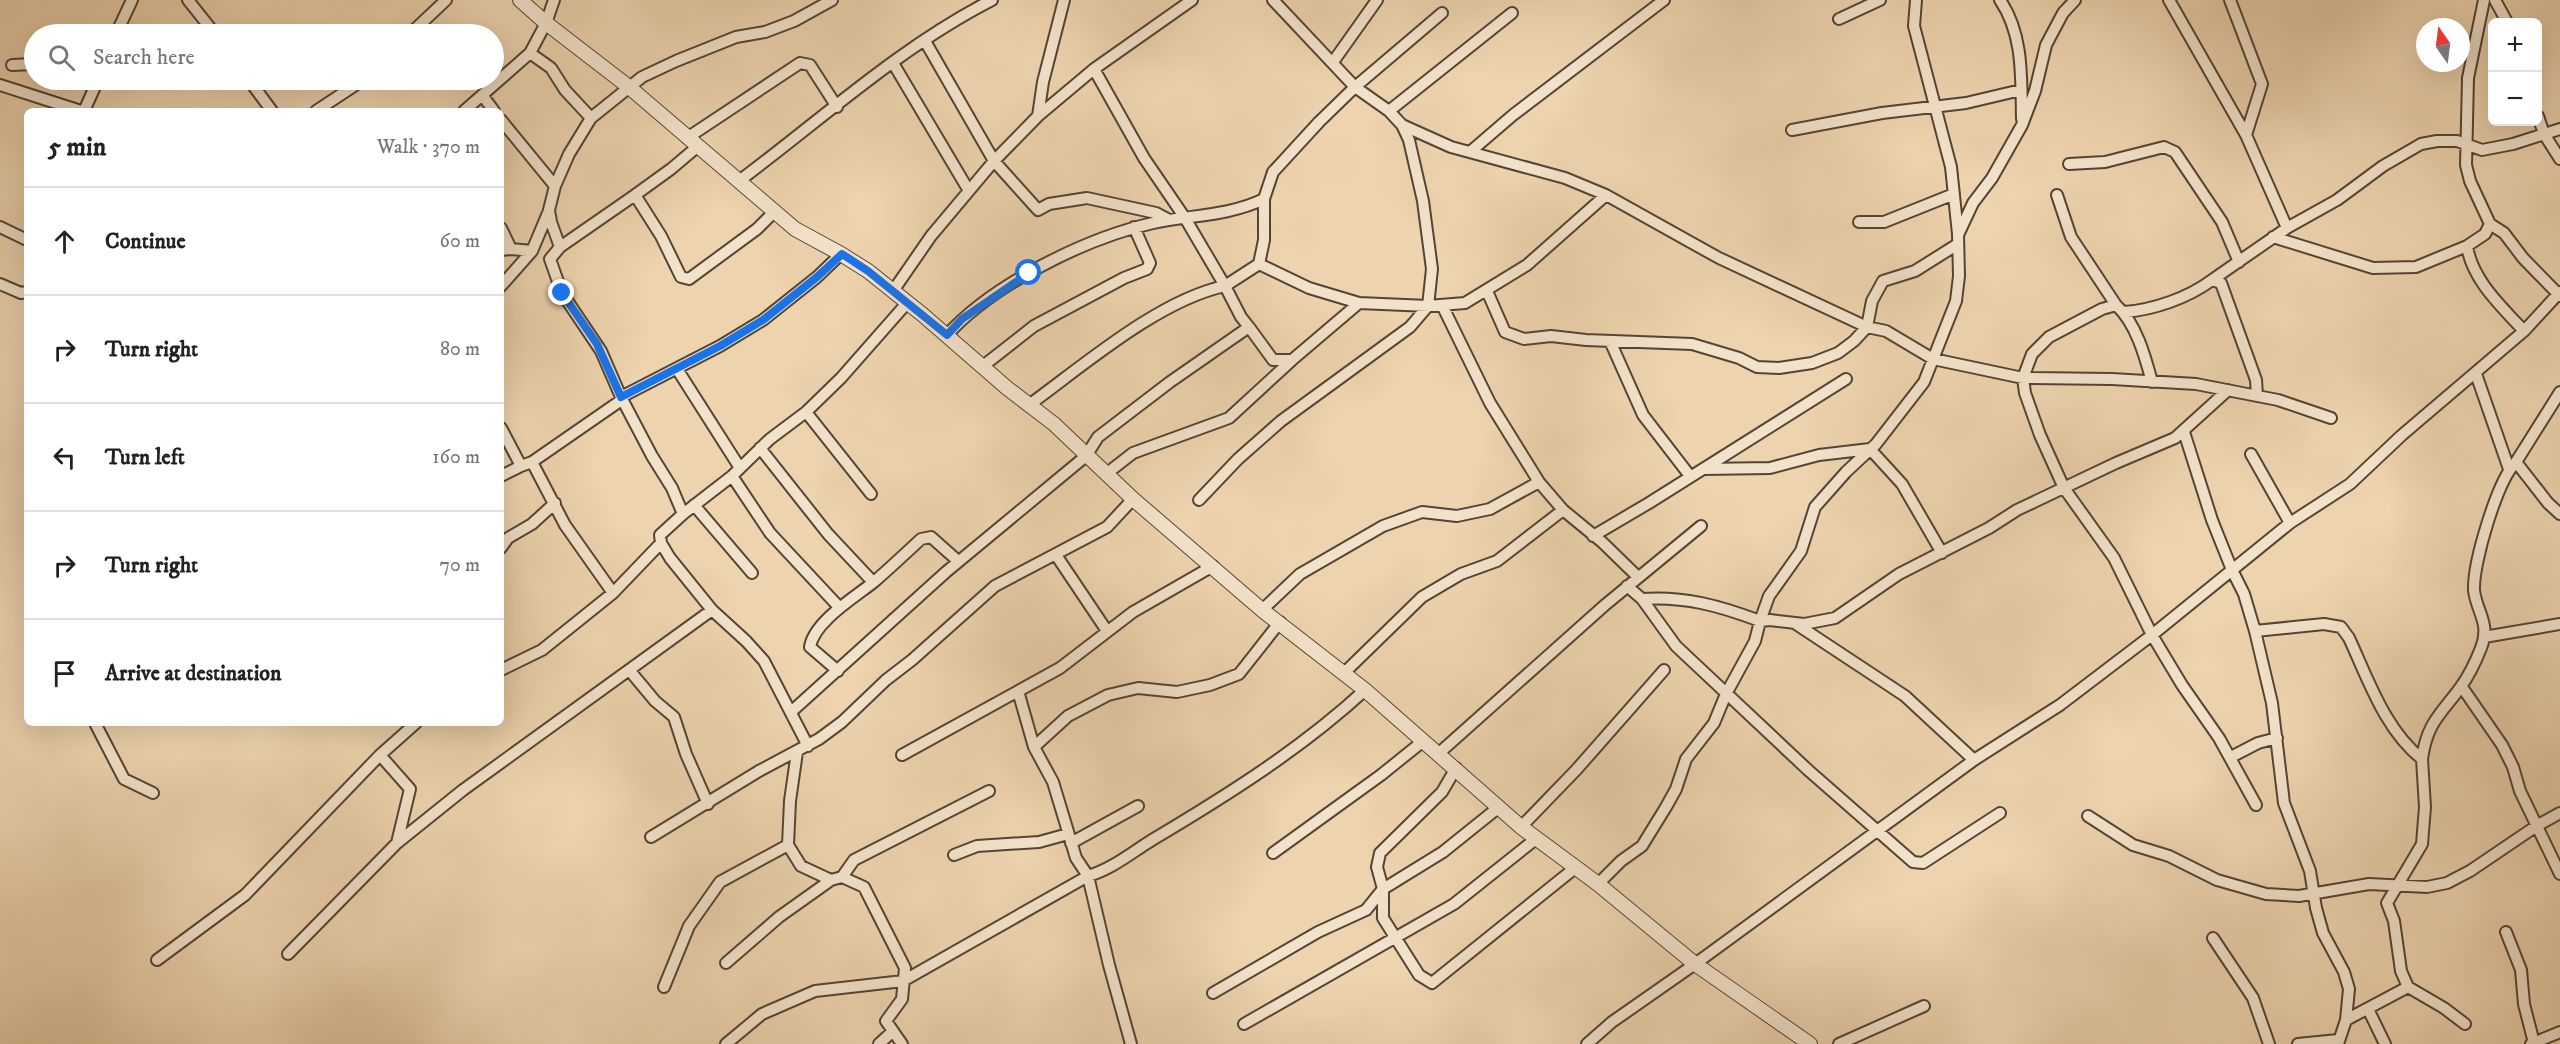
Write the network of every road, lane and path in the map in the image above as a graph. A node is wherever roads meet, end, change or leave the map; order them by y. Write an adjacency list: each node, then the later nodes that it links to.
1 (132, 0): 26 (street)
2 (188, 0): 27 (street)
3 (446, 0): 28 (street)
4 (520, 0): 25 (street)
5 (554, 0): 25 (street)
6 (832, 0): 38 (street)
7 (992, 0): 29 (street)
8 (1064, 0): 55 (street)
9 (1192, 0): 35 (street)
10 (1273, 0): 31 (street)
11 (1377, 0): 31 (street)
12 (1665, 0): 67 (street)
13 (1880, 0): 24 (street)
14 (1916, 0): 47 (street)
15 (2000, 0): 44 (street)
16 (2074, 0): 59 (street)
17 (2169, 0): 64 (street)
18 (2230, 0): 64 (street)
19 (2484, 0): 66 (street)
20 (2495, 0): 23 (street)
21 (1442, 12): 39 (street)
22 (1512, 13): 54 (street)
23 (2505, 18)
24 (1839, 19)
25 (546, 23): 30 (street); 38 (street)
26 (121, 24)
27 (207, 24)
28 (421, 24)
29 (925, 41): 32 (street); 69 (street)
30 (531, 53): 36 (street); 56 (street)
31 (1333, 62): 39 (street)
32 (892, 63): 46 (street); 73 (street)
33 (24, 64): 34 (street)
34 (12, 65)
35 (1094, 69): 55 (street); 81 (street)
36 (504, 77)
37 (0, 85): 48 (street)
38 (629, 87): 56 (street); 65 (street)
39 (1355, 87): 54 (street); 78 (street)
40 (93, 90): 49 (street)
41 (256, 90): 50 (street)
42 (348, 90): 51 (street)
43 (489, 90): 45 (street)
44 (2021, 90): 47 (street); 59 (street)
45 (483, 95): 52 (street); 53 (street)
46 (837, 106): 65 (street); 71 (street)
47 (1936, 107): 62 (street); 74 (street)
48 (73, 108)
49 (84, 108)
50 (270, 108)
51 (321, 108)
52 (468, 108)
53 (492, 108)
54 (1389, 111): 58 (street)
55 (1038, 116): 69 (street)
56 (591, 118): 72 (street)
57 (504, 124): 72 (street)
58 (1402, 125): 67 (street); 109 (street)
59 (2022, 125): 90 (street)
60 (2541, 126): 63 (street)
61 (2560, 129): 63 (street)
62 (1792, 130)
63 (2544, 134): 66 (street); 68 (street)
64 (2246, 135): 87 (street)
65 (692, 143): 71 (street); 75 (street)
66 (2466, 145): 84 (street); 87 (street)
67 (1470, 152): 76 (street)
68 (2560, 159)
69 (994, 161): 73 (street); 82 (street)
70 (2070, 164): 96 (street)
71 (739, 181): 80 (street)
72 (555, 186): 79 (street)
73 (969, 191): 102 (street)
74 (1954, 194): 83 (street); 90 (street)
75 (635, 195): 80 (street); 92 (street)
76 (1606, 195): 103 (street); 112 (street)
77 (2057, 195): 110 (street)
78 (1264, 199): 81 (street); 97 (street)
79 (549, 210): 92 (street); 94 (street)
80 (774, 213): 95 (street)
81 (1185, 218): 82 (street); 101 (street)
82 (1169, 220): 86 (street)
83 (1859, 222)
84 (2490, 224): 91 (street); 105 (street)
85 (0, 227): 89 (street)
86 (1134, 227): 114 (street); 118 (street)
87 (2287, 228): 88 (street)
88 (2273, 237): 91 (street); 96 (street)
89 (24, 239)
90 (1958, 240): 112 (street); 116 (street)
91 (2467, 246): 113 (street)
92 (560, 247): 127 (street)
93 (506, 249): 94 (street)
94 (532, 251): 99 (street)
95 (842, 254): 102 (street); 119 (street)
96 (2239, 262): 98 (street)
97 (1259, 264): 101 (street); 107 (street)
98 (2212, 280): 110 (street); 126 (street)
99 (504, 283)
100 (0, 284): 104 (street)
101 (1225, 286): 111 (street); 128 (street)
102 (893, 291): 106 (street)
103 (1487, 291): 108 (street); 115 (street)
104 (24, 292)
105 (2560, 294): 113 (street)
106 (907, 303): 114 (street); 129 (street)
107 (1359, 303): 109 (street); 117 (street)
108 (1442, 305): 109 (street); 145 (street)
109 (1428, 306): 149 (street)
110 (2120, 309): 121 (street); 123 (street)
111 (1248, 327): 117 (street); 136 (street)
112 (1867, 327): 115 (street); 116 (street)
113 (2524, 331): 120 (street)
114 (947, 335): 118 (street)
115 (1610, 341): 144 (street)
116 (1933, 359): 121 (street); 134 (street)
117 (1292, 360): 143 (street)
118 (983, 366): 128 (street)
119 (676, 369): 127 (street); 141 (street)
120 (2476, 374): 139 (street); 155 (street)
121 (2023, 378): 123 (street); 146 (street)
122 (1846, 379): 140 (street)
123 (2152, 382): 124 (street)
124 (2228, 390): 126 (street); 131 (street)
125 (2560, 392): 139 (street)
126 (2257, 396): 130 (street)
127 (622, 398): 137 (street); 153 (street)
128 (1029, 405): 136 (street)
129 (807, 412): 133 (street); 147 (street)
130 (2331, 418)
131 (2184, 432): 146 (street); 164 (street)
132 (504, 434): 138 (street)
133 (760, 448): 141 (street); 167 (street)
134 (1870, 449): 140 (street); 160 (street); 174 (street)
135 (2251, 454): 155 (street)
136 (1086, 456): 143 (street); 162 (street)
137 (532, 462): 138 (street); 150 (street)
138 (520, 466): 142 (street)
139 (2512, 466): 154 (street); 181 (street)
140 (1703, 468): 144 (street)
141 (736, 472): 151 (street); 171 (street)
142 (504, 474)
143 (1106, 474): 148 (street)
144 (1690, 476): 157 (street)
145 (1539, 482): 152 (street); 173 (street)
146 (2064, 488): 160 (street); 180 (street)
147 (871, 494)
148 (1133, 499): 161 (street); 163 (street)
149 (1199, 500)
150 (555, 503): 159 (street); 169 (street)
151 (694, 505): 153 (street); 165 (street)
152 (1563, 510): 157 (street); 186 (street)
153 (683, 514): 158 (street)
154 (2560, 514)
155 (2290, 523): 164 (street)
156 (1701, 526): 166 (street)
157 (1593, 536): 166 (street)
158 (661, 543): 169 (street); 172 (street)
159 (504, 544)
160 (1942, 553): 176 (street)
161 (1056, 555): 178 (street); 196 (street)
162 (958, 561): 167 (street); 185 (street)
163 (1213, 566): 173 (street); 178 (street)
164 (2232, 570): 179 (street); 180 (street)
165 (752, 573)
166 (1638, 577): 168 (street)
167 (873, 582): 171 (street)
168 (1627, 586): 170 (street); 199 (street)
169 (613, 593): 182 (street)
170 (1642, 599): 174 (street); 190 (street)
171 (839, 607): 185 (street)
172 (712, 610): 184 (street); 191 (street)
173 (1262, 610): 175 (street)
174 (1760, 621): 176 (street); 190 (street)
175 (1280, 622): 186 (street); 197 (street)
176 (1794, 622): 204 (street)
177 (2560, 624): 181 (street)
178 (1107, 631): 189 (street)
179 (2256, 631): 194 (street); 203 (street)
180 (2152, 635): 202 (street); 204 (street)
181 (2484, 638): 187 (street)
182 (504, 669)
183 (1664, 670): 216 (street)
184 (630, 671): 208 (street); 221 (street)
185 (838, 672): 191 (street)
186 (1344, 673): 188 (street)
187 (2462, 687): 203 (street); 215 (street)
188 (1365, 690): 195 (street); 227 (street)
189 (1018, 691): 197 (street); 201 (street)
190 (1726, 694): 217 (street); 229 (street)
191 (791, 712): 196 (street)
192 (97, 726): 207 (street)
193 (413, 726): 200 (street)
194 (2277, 738): 202 (street); 232 (street)
195 (1422, 742): 199 (street); 223 (street)
196 (808, 746): 198 (street)
197 (1034, 747): 219 (street)
198 (797, 752): 208 (street); 222 (street)
199 (1438, 754): 205 (street)
200 (380, 755): 221 (street); 237 (street)
201 (902, 755)
202 (2231, 758): 209 (street)
203 (2422, 759): 230 (street)
204 (1974, 760): 217 (street)
205 (1456, 768): 211 (street); 231 (street)
206 (989, 791): 228 (street)
207 (153, 793)
208 (708, 804): 218 (street)
209 (2256, 805)
210 (1138, 806): 219 (street)
211 (1499, 807): 216 (street); 231 (street)
212 (2000, 813): 217 (street)
213 (2560, 813): 215 (street)
214 (2088, 816): 232 (street)
215 (2538, 825): 226 (street); 230 (street)
216 (1521, 826): 220 (street)
217 (1879, 830): 239 (street)
218 (651, 837)
219 (1070, 838): 224 (street); 227 (street)
220 (1537, 838): 225 (street); 234 (street)
221 (397, 843): 236 (street)
222 (788, 845): 228 (street); 241 (street)
223 (1273, 854)
224 (954, 855)
225 (1575, 868): 229 (street); 234 (street)
226 (2560, 874)
227 (1088, 876): 240 (street); 256 (street)
228 (836, 879): 238 (street); 240 (street)
229 (1598, 884): 239 (street)
230 (2397, 886): 232 (street); 242 (street)
231 (1383, 889): 234 (street); 243 (street)
232 (2314, 895): 246 (street)
233 (2506, 932): 252 (street)
234 (1394, 937): 247 (street)
235 (2213, 938): 260 (street)
236 (288, 954)
237 (157, 960)
238 (726, 963)
239 (1695, 964): 257 (street); 258 (street)
240 (903, 981): 249 (street); 253 (street)
241 (664, 987)
242 (2408, 987): 245 (street); 248 (street)
243 (1213, 993)
244 (1924, 1006): 259 (street)
245 (2368, 1010): 246 (street); 262 (street)
246 (2346, 1020): 251 (street)
247 (1244, 1024)
248 (2465, 1024)
249 (891, 1032): 254 (street); 255 (street)
250 (2560, 1032): 252 (street)
251 (2338, 1042): 261 (street)
252 (2533, 1043)
253 (726, 1044)
254 (879, 1044)
255 (902, 1044)
256 (1131, 1044)
257 (1587, 1044)
258 (1810, 1044)
259 (1839, 1044)
260 (2269, 1044)
261 (2298, 1044)
262 (2385, 1044)

